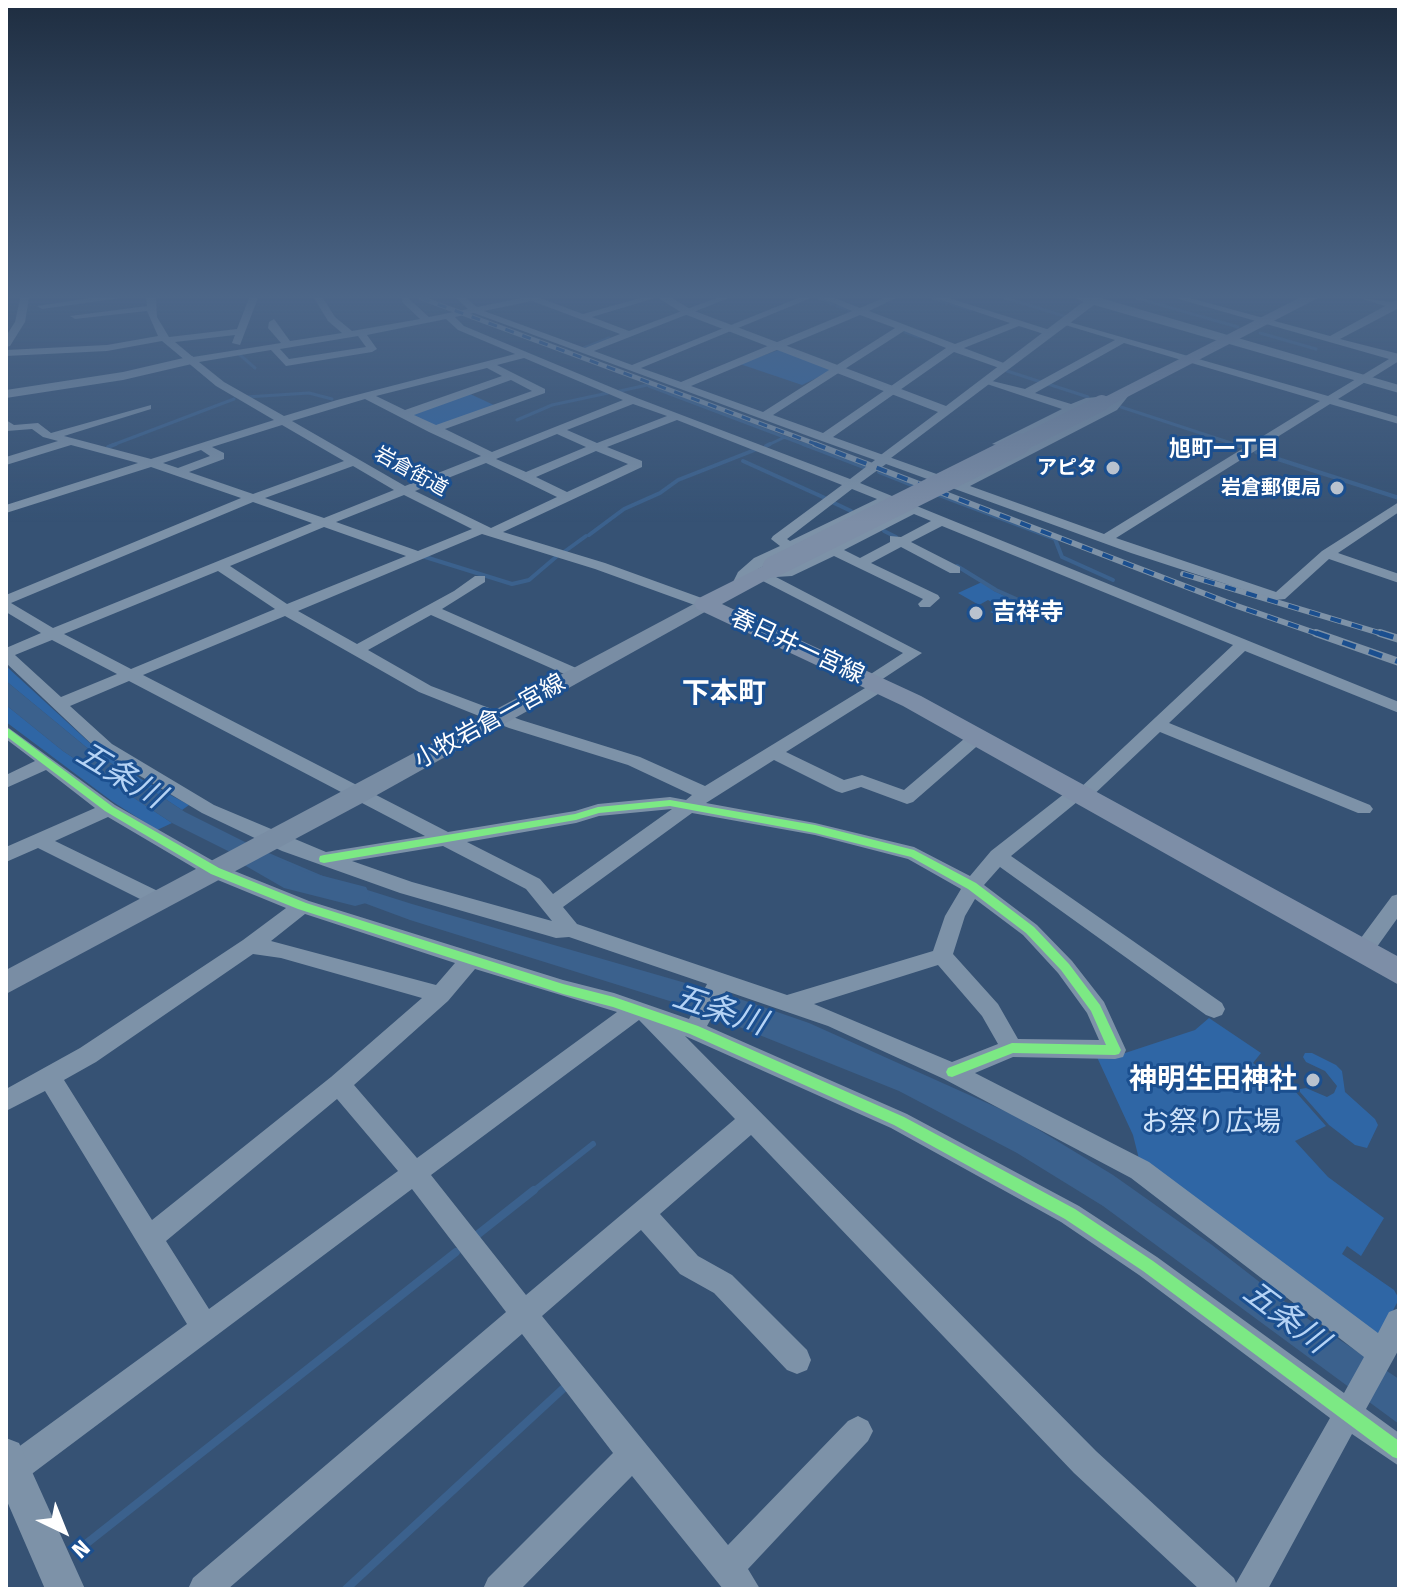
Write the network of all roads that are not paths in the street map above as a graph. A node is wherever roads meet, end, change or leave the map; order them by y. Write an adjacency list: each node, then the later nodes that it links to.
1 (138, 372): 25 (street)
2 (207, 372): 36 (street, 岩倉街道)
3 (460, 372): 26 (street)
4 (501, 372): 17 (street)
5 (567, 372): 27 (street)
6 (644, 372): 20 (street)
7 (713, 372): 20 (street)
8 (830, 372): 35 (street)
9 (848, 372): 23 (street)
10 (920, 372): 23 (street)
11 (998, 372): 19 (street)
12 (1063, 372): 24 (street)
13 (1162, 372): 21 (main road, 春日井一宮線)
14 (1234, 372): 29 (street)
15 (1342, 372): 18 (street)
16 (1376, 372): 18 (street)
17 (509, 377): 33 (street); 39 (street)
18 (1365, 379): 22 (street); 29 (street)
19 (988, 381): 24 (street); 32 (street)
20 (681, 386): 35 (street)
21 (1129, 389): 28 (main road, 春日井一宮線); 55 (street)
22 (1399, 389)
23 (894, 390): 32 (street); 42 (street)
24 (1026, 393): 31 (street)
25 (6, 394)
26 (367, 396): 33 (street); 36 (street)
27 (633, 400): 34 (street); 40 (street)
28 (1106, 401): 31 (street); 78 (main road, 春日井一宮線, bridge)
29 (1330, 401): 37 (street); 69 (street)
30 (147, 407): 41 (street)
31 (1071, 408): 53 (street)
32 (948, 411): 47 (street)
33 (403, 415): 39 (street)
34 (678, 416): 45 (street); 54 (street)
35 (764, 416): 42 (street)
36 (280, 421): 44 (street); 49 (street, 岩倉街道)
37 (1399, 421)
38 (7, 427): 41 (street)
39 (433, 430): 46 (street)
40 (556, 430): 45 (street); 46 (street)
41 (52, 436): 43 (street)
42 (823, 438): 47 (street)
43 (71, 441): 48 (street); 50 (street)
44 (202, 446): 50 (street); 51 (street)
45 (595, 447): 52 (street); 58 (street)
46 (488, 457): 52 (street); 56 (street)
47 (883, 460): 53 (street); 54 (street)
48 (6, 461)
49 (352, 462): 56 (street, 岩倉街道); 59 (street)
50 (152, 463): 51 (street); 61 (street)
51 (178, 472): 59 (street)
52 (526, 477): 58 (street)
53 (931, 477): 55 (street)
54 (852, 484): 60 (street); 71 (street)
55 (959, 487): 69 (street)
56 (403, 490): 66 (street); 68 (street, 岩倉街道)
57 (6, 495): 61 (street)
58 (567, 497): 68 (street)
59 (252, 498): 66 (street); 82 (street)
60 (887, 499): 64 (street); 71 (street)
61 (22, 504): 63 (street)
62 (1399, 506): 73 (street)
63 (6, 509)
64 (913, 510): 65 (street); 67 (street)
65 (941, 521): 70 (street); 89 (street)
66 (323, 523): 74 (street); 76 (street)
67 (874, 529): 70 (street); 72 (street)
68 (486, 531): 74 (street); 83 (street, 岩倉街道)
69 (1105, 539): 73 (street)
70 (900, 542): 75 (street); 77 (street)
71 (790, 546): 81 (street)
72 (833, 550): 75 (street); 78 (street)
73 (1327, 554): 80 (street)
74 (417, 555): 86 (street)
75 (860, 563): 84 (street)
76 (219, 565): 86 (street); 88 (street)
77 (955, 570)
78 (766, 571): 81 (main road, 春日井一宮線); 94 (street)
79 (480, 579): 87 (street)
80 (1399, 579)
81 (738, 586): 83 (main road, 春日井一宮線)
82 (6, 600)
83 (705, 604): 93 (main road, 小牧岩倉一宮線); 94 (main road, 春日井一宮線)
84 (925, 604)
85 (6, 606): 88 (street)
86 (286, 610): 90 (street); 92 (street)
87 (432, 610): 90 (street); 93 (street)
88 (52, 634): 91 (street); 92 (street)
89 (1243, 644): 96 (street); 98 (street)
90 (357, 650): 97 (street)
91 (6, 654): 95 (street)
92 (129, 674): 95 (street); 104 (street)
93 (577, 674): 97 (main road, 小牧岩倉一宮線)
94 (874, 684): 100 (main road, 春日井一宮線); 101 (street)
95 (57, 705): 110 (street)
96 (1399, 708)
97 (500, 717): 104 (main road, 小牧岩倉一宮線); 105 (street)
98 (1158, 725): 106 (street); 109 (street)
99 (6, 731): 102 (street)
100 (977, 737): 101 (street); 106 (main road, 春日井一宮線)
101 (773, 752): 105 (street)
102 (46, 763): 103 (street); 108 (street)
103 (6, 782)
104 (360, 794): 110 (main road, 小牧岩倉一宮線); 111 (street)
105 (706, 794): 107 (street)
106 (1078, 796): 114 (street); 124 (main road, 春日井一宮線)
107 (687, 807): 111 (street); 117 (street); 120 (street)
108 (109, 809): 112 (street); 116 (street)
109 (1364, 809)
110 (274, 839): 115 (street); 116 (main road, 小牧岩倉一宮線)
111 (444, 839): 115 (street); 120 (street)
112 (40, 841): 113 (street); 118 (street)
113 (6, 855)
114 (998, 856): 117 (street); 132 (street)
115 (324, 859): 122 (street)
116 (215, 871): 118 (main road); 121 (street)
117 (972, 886): 125 (street); 135 (street)
118 (159, 900): 129 (main road)
119 (1399, 901): 124 (street)
120 (553, 904): 122 (street)
121 (302, 906): 123 (street); 126 (street)
122 (570, 929): 128 (street)
123 (250, 946): 130 (street); 137 (street)
124 (1362, 952): 127 (main road, 春日井一宮線)
125 (942, 956): 131 (street); 135 (street)
126 (470, 960): 130 (street); 133 (street)
127 (1399, 972)
128 (721, 979): 131 (street); 134 (street)
129 (6, 983)
130 (440, 995): 138 (street)
131 (791, 1002): 136 (street)
132 (1214, 1009)
133 (643, 1014): 134 (street); 140 (street); 141 (street)
134 (694, 1030): 148 (street)
135 (1012, 1048): 136 (street)
136 (952, 1072): 146 (street)
137 (49, 1077): 139 (street); 143 (street)
138 (339, 1084): 141 (street); 143 (street)
139 (6, 1101)
140 (752, 1119): 142 (street); 157 (street)
141 (415, 1174): 144 (street); 145 (street)
142 (642, 1213): 144 (street); 147 (street)
143 (150, 1238): 145 (street)
144 (524, 1314): 151 (street); 155 (street)
145 (205, 1328): 152 (street)
146 (1392, 1344): 148 (street)
147 (797, 1360)
148 (1349, 1416): 150 (street); 158 (street)
149 (858, 1431): 153 (street)
150 (1399, 1451)
151 (633, 1454): 153 (street); 156 (street)
152 (8, 1467): 154 (street)
153 (735, 1579)
154 (65, 1589)
155 (204, 1589)
156 (499, 1589)
157 (1223, 1589)
158 (1250, 1589)

